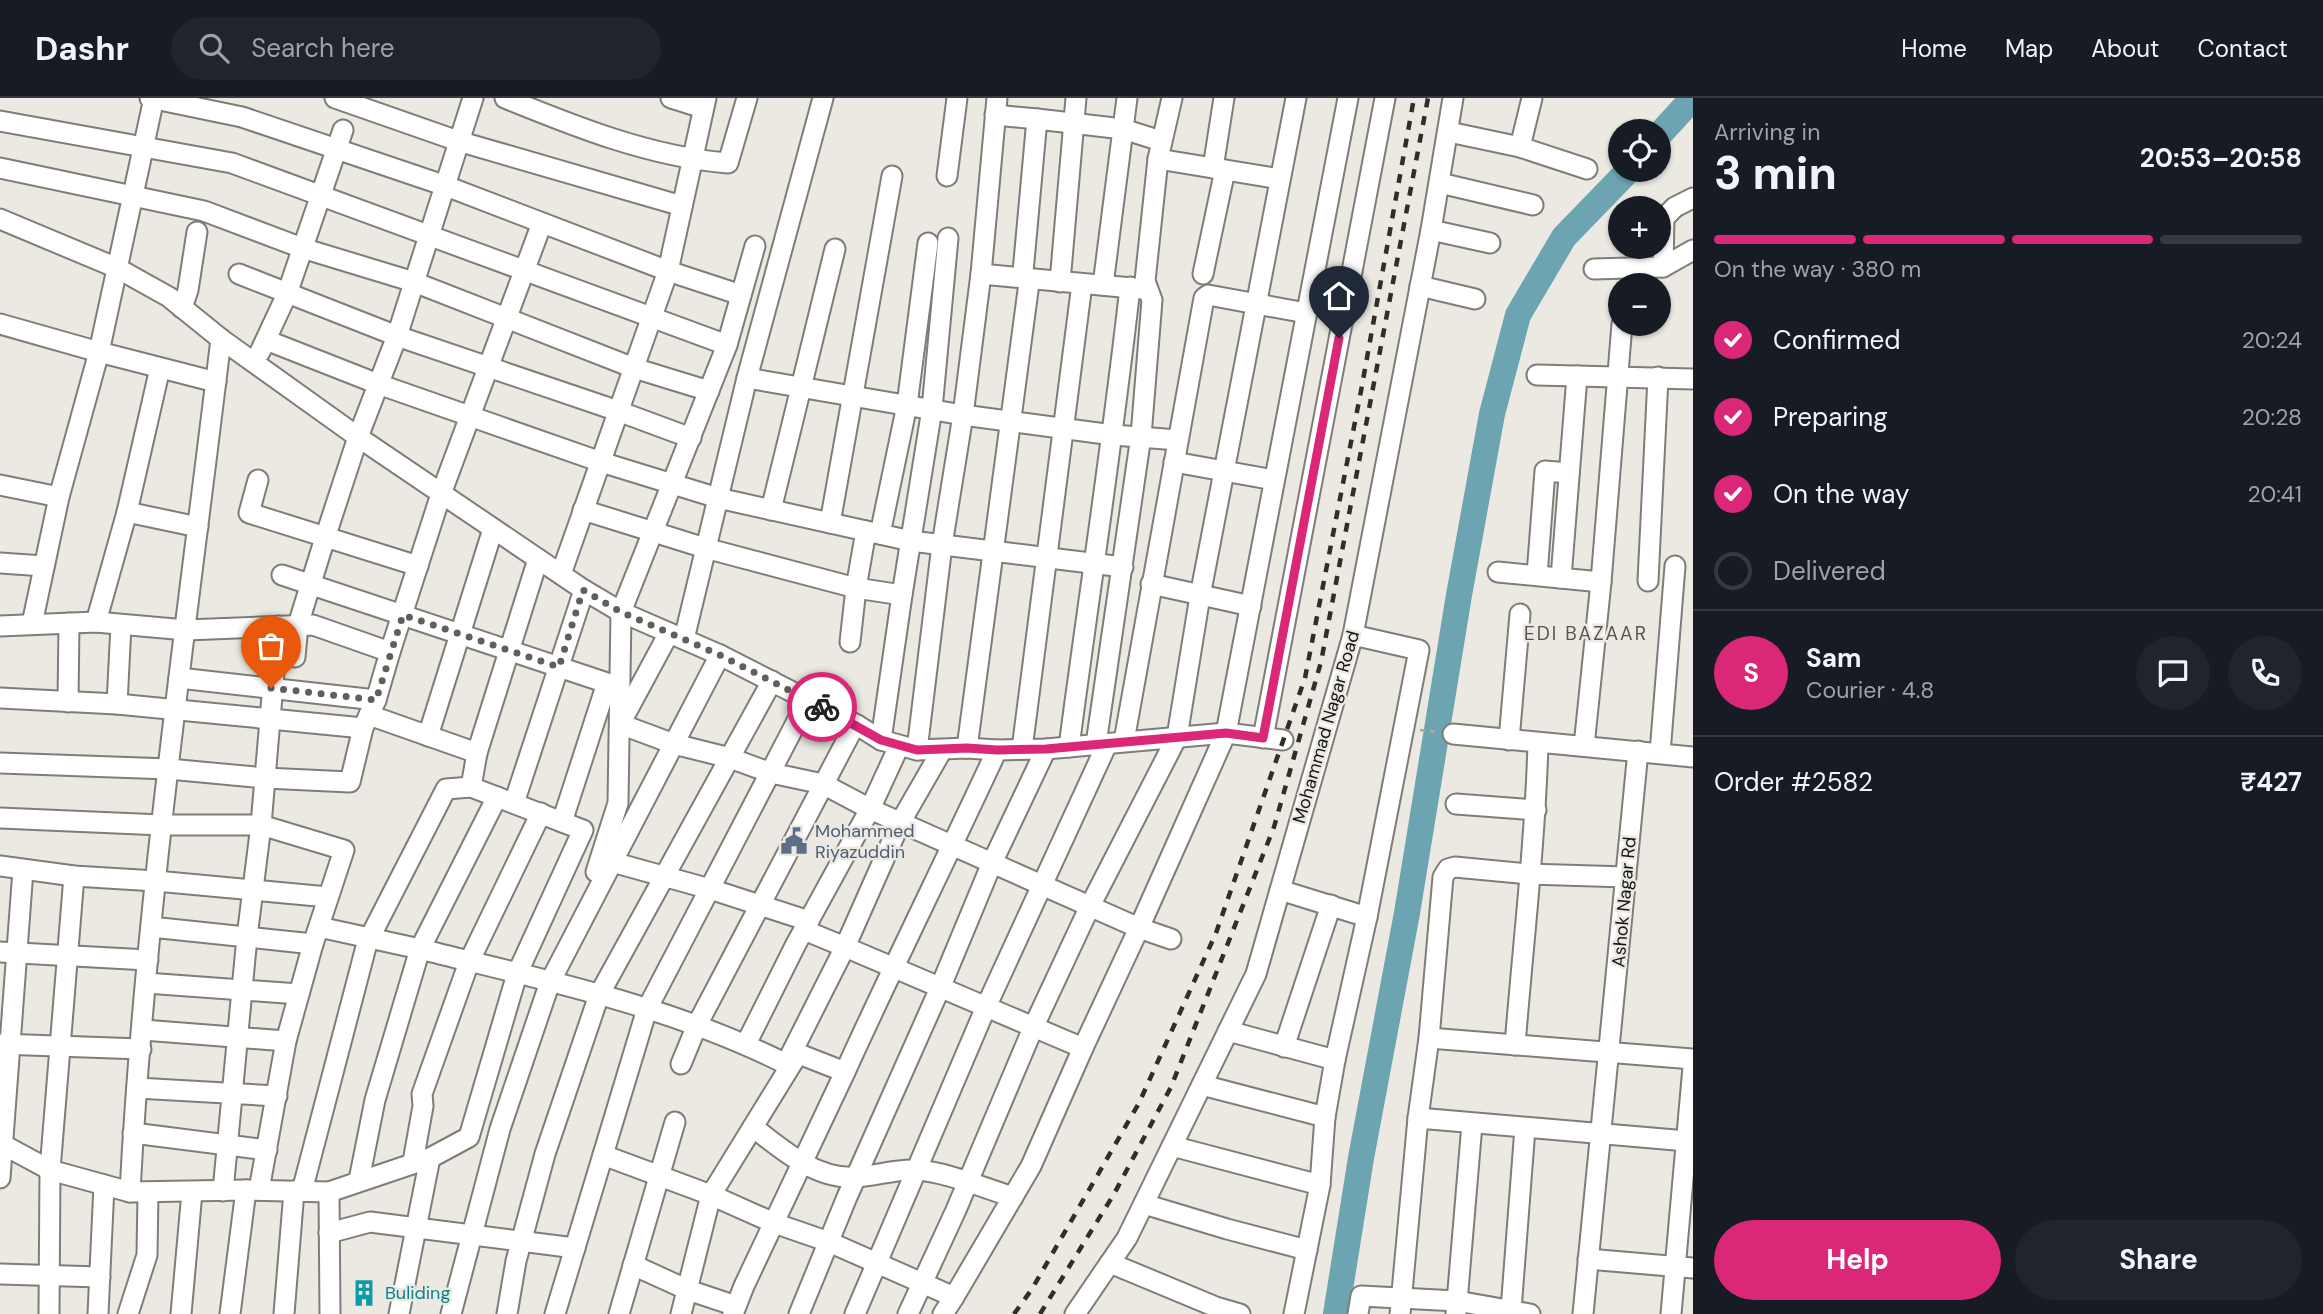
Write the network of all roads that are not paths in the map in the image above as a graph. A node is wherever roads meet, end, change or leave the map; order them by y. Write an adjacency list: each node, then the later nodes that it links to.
1 (153, 98): 25 (street); 28 (street)
2 (335, 98): 26 (street)
3 (473, 98): 26 (street)
4 (505, 98): 30 (street)
5 (671, 98): 18 (street)
6 (747, 98): 30 (street)
7 (823, 98): 96 (street)
8 (957, 98): 35 (street)
9 (1076, 98): 22 (street)
10 (1127, 98): 23 (street)
11 (1172, 98): 29 (street)
12 (1224, 98): 32 (street)
13 (1296, 98): 36 (street)
14 (1348, 98): 78 (street)
15 (1385, 98): 197 (street)
16 (1454, 98): 24 (street, Mohammad Nagar Road)
17 (1532, 98): 27 (street)
18 (704, 103): 30 (street)
19 (996, 106): 20 (street); 64 (street)
20 (1037, 119): 22 (street); 66 (street)
21 (0, 121): 28 (street)
22 (1072, 122): 23 (street); 68 (street)
23 (1123, 129): 29 (street); 70 (street)
24 (1449, 132): 27 (street); 37 (street, Mohammad Nagar Road)
25 (340, 139): 38 (street); 40 (street)
26 (458, 141): 38 (street); 43 (street)
27 (1520, 147): 33 (street)
28 (143, 148): 39 (street); 40 (street)
29 (1159, 150): 32 (street); 72 (street)
30 (693, 161): 43 (street)
31 (0, 168): 39 (street)
32 (1219, 169): 36 (street); 65 (street)
33 (1587, 169)
34 (892, 176): 102 (street)
35 (947, 176)
36 (1280, 179): 76 (street)
37 (1440, 183): 42 (street); 46 (street, Mohammad Nagar Road)
38 (446, 186): 45 (street); 48 (street)
39 (133, 195): 53 (street); 57 (street)
40 (320, 196): 48 (street); 53 (street)
41 (1693, 198): 56 (street)
42 (1534, 205)
43 (682, 206): 59 (street)
44 (0, 219): 57 (street)
45 (542, 223): 59 (street); 60 (street)
46 (1431, 230): 51 (street); 71 (street, Mohammad Nagar Road)
47 (197, 232): 77 (street)
48 (429, 237): 60 (street); 67 (street)
49 (948, 238): 104 (street)
50 (928, 243): 103 (street)
51 (1490, 243)
52 (755, 246): 74 (street)
53 (302, 248): 67 (street); 73 (street)
54 (835, 249): 100 (street)
55 (1693, 250): 56 (street)
56 (1663, 267): 62 (street)
57 (117, 268): 77 (street); 87 (street)
58 (1594, 269): 61 (street)
59 (668, 271): 74 (street); 80 (street)
60 (523, 272): 79 (street); 80 (street)
61 (1609, 273)
62 (1640, 273)
63 (239, 274): 73 (street)
64 (981, 274): 66 (street); 106 (street)
65 (1203, 274)
66 (1026, 279): 68 (street); 108 (street)
67 (414, 282): 79 (street); 82 (street)
68 (1060, 282): 69 (street)
69 (1082, 284): 70 (street); 109 (street)
70 (1102, 285): 72 (street)
71 (1420, 286): 75 (street); 173 (street, Mohammad Nagar Road)
72 (1139, 288): 110 (street); 111 (street)
73 (288, 294): 82 (street); 85 (street)
74 (741, 295): 86 (street)
75 (1475, 299)
76 (1255, 302): 78 (street); 114 (street); 117 (street)
77 (182, 308): 84 (street)
78 (1306, 313): 120 (street)
79 (506, 319): 90 (street); 91 (street)
80 (651, 319): 86 (street); 91 (street)
81 (0, 324): 87 (street)
82 (397, 336): 90 (street); 99 (street)
83 (1621, 336): 94 (street)
84 (221, 339): 88 (street); 98 (street)
85 (266, 340): 88 (street); 99 (street)
86 (727, 345): 101 (street)
87 (99, 352): 89 (street); 124 (street)
88 (255, 362): 112 (street)
89 (160, 368): 98 (street); 128 (street)
90 (488, 368): 105 (street); 107 (street)
91 (634, 368): 101 (street); 105 (street)
92 (1536, 375): 93 (street)
93 (1577, 376): 94 (street); 118 (street)
94 (1619, 376): 95 (street); 153 (street)
95 (1658, 377): 97 (street); 152 (street)
96 (747, 378): 100 (street); 125 (street)
97 (1693, 379)
98 (216, 382): 130 (street)
99 (379, 384): 107 (street); 112 (street)
100 (802, 387): 102 (street); 127 (street)
101 (709, 391): 113 (street)
102 (854, 396): 103 (street); 129 (street)
103 (907, 405): 104 (street); 133 (street)
104 (932, 409): 106 (street); 135 (street)
105 (618, 411): 113 (street); 115 (street)
106 (963, 415): 108 (street); 136 (street)
107 (470, 416): 115 (street); 123 (street)
108 (1011, 420): 109 (street); 138 (street)
109 (1065, 429): 110 (street); 139 (street)
110 (1113, 435): 111 (street); 142 (street)
111 (1141, 436): 114 (street); 146 (street)
112 (358, 437): 123 (street); 134 (street)
113 (691, 438): 121 (street)
114 (1178, 440): 116 (street)
115 (600, 461): 121 (street); 126 (street)
116 (1174, 462): 117 (street); 155 (street)
117 (1224, 473): 120 (street); 159 (street)
118 (1569, 473): 150 (street); 151 (street)
119 (258, 480): 134 (street)
120 (1274, 480): 160 (street)
121 (672, 484): 125 (street); 132 (street)
122 (0, 485): 124 (street)
123 (442, 494): 131 (street); 143 (street)
124 (59, 497): 144 (street)
125 (718, 498): 127 (street); 137 (street)
126 (583, 510): 132 (street); 148 (street)
127 (771, 510): 129 (street)
128 (127, 512): 130 (street); 164 (street)
129 (830, 523): 133 (street)
130 (198, 527): 171 (street)
131 (493, 529): 140 (street); 172 (street)
132 (652, 532): 137 (street); 161 (street)
133 (873, 532): 135 (street); 156 (street)
134 (325, 538): 143 (street); 154 (street)
135 (911, 541): 136 (street); 158 (street)
136 (942, 545): 138 (street); 203 (street)
137 (705, 548): 156 (street); 174 (street)
138 (994, 551): 139 (street); 206 (street)
139 (1046, 558): 142 (street); 207 (street)
140 (538, 559): 148 (street); 176 (street)
141 (0, 563): 144 (street)
142 (1093, 563): 146 (street); 205 (street)
143 (418, 565): 163 (street)
144 (44, 566): 166 (street)
145 (1675, 566): 213 (street)
146 (1123, 567): 200 (street)
147 (1498, 572): 150 (street)
148 (561, 574): 157 (street)
149 (282, 575): 154 (street)
150 (1536, 575): 151 (street)
151 (1560, 578): 153 (street)
152 (1648, 581)
153 (1601, 582): 204 (street)
154 (311, 584): 163 (street); 168 (street)
155 (1151, 584): 159 (street); 200 (street)
156 (856, 589): 158 (street); 175 (street)
157 (583, 590): 161 (street); 180 (street)
158 (902, 595): 203 (street)
159 (1200, 596): 160 (street); 196 (street)
160 (1251, 606): 193 (street)
161 (621, 612): 174 (street); 191 (street)
162 (1520, 614): 199 (street)
163 (403, 615): 172 (street); 177 (street)
164 (96, 622): 165 (street); 167 (street)
165 (69, 623): 166 (street); 186 (street)
166 (32, 624): 169 (street)
167 (121, 625): 171 (street); 187 (street)
168 (299, 625): 170 (street); 177 (street); 179 (street)
169 (0, 626)
170 (278, 626): 171 (street); 183 (street)
171 (186, 630): 181 (street)
172 (459, 633): 176 (street); 195 (street)
173 (1353, 635): 245 (street, Mohammad Nagar Road); 250 (street)
174 (677, 636): 178 (street); 191 (street)
175 (850, 642)
176 (511, 650): 180 (street); 212 (street)
177 (390, 652): 189 (street)
178 (720, 655): 182 (street); 201 (street)
179 (295, 657)
180 (559, 667): 222 (street); 228 (street)
181 (179, 678): 183 (street); 188 (street)
182 (772, 681): 185 (street); 215 (street)
183 (271, 688): 189 (street); 190 (street)
184 (0, 698): 186 (street)
185 (808, 700): 192 (street); 218 (street)
186 (68, 702): 187 (street)
187 (117, 704): 188 (street)
188 (175, 711): 190 (street); 217 (street)
189 (369, 714): 190 (street); 195 (street); 219 (street)
190 (269, 719): 219 (street)
191 (620, 724): 201 (street); 235 (street)
192 (857, 725): 203 (street); 220 (street)
193 (1226, 733): 196 (street); 197 (street); 253 (street)
194 (1453, 734): 199 (street)
195 (428, 736): 212 (street)
196 (1177, 737): 200 (street); 249 (street)
197 (1263, 738): 198 (street)
198 (1283, 740)
199 (1509, 740): 202 (street)
200 (1109, 743): 205 (street); 242 (street)
201 (674, 744): 215 (street); 235 (street)
202 (1538, 744): 204 (street); 225 (street)
203 (899, 745): 209 (street); 224 (street)
204 (1584, 746): 211 (street)
205 (1069, 747): 208 (street)
206 (967, 748): 209 (street); 210 (street)
207 (1022, 749): 208 (street); 210 (street)
208 (1046, 749): 233 (street)
209 (942, 750): 229 (street)
210 (997, 750): 232 (street)
211 (1638, 751): 213 (street); 240 (street, Ashok Nagar Rd)
212 (477, 752): 221 (street)
213 (1660, 753): 214 (street)
214 (1693, 757)
215 (730, 758): 218 (street); 239 (street)
216 (0, 763): 217 (street)
217 (169, 769): 219 (street); 230 (street)
218 (771, 773): 220 (street); 243 (street)
219 (265, 778): 231 (street)
220 (823, 785): 224 (street); 247 (street)
221 (471, 787): 222 (street); 256 (street)
222 (505, 800): 226 (street); 259 (street)
223 (1456, 804): 225 (street)
224 (870, 809): 229 (street); 251 (street)
225 (1536, 810): 237 (street)
226 (541, 813): 228 (street); 263 (street)
227 (0, 818): 230 (street)
228 (562, 822): 265 (street)
229 (900, 823): 232 (street); 258 (street)
230 (162, 825): 231 (street); 241 (street)
231 (261, 825): 244 (street); 246 (street)
232 (953, 846): 233 (street); 264 (street)
233 (992, 863): 242 (street); 268 (street)
234 (0, 866): 236 (street)
235 (604, 867): 239 (street); 266 (street)
236 (23, 870): 238 (street); 260 (street)
237 (1528, 874): 240 (street); 278 (street); 283 (street)
238 (74, 876): 241 (street); 261 (street)
239 (664, 876): 243 (street); 271 (street)
240 (1626, 877): 287 (street, Ashok Nagar Rd)
241 (156, 881): 244 (street); 252 (street)
242 (1042, 885): 249 (street); 272 (street)
243 (710, 889): 247 (street); 273 (street)
244 (252, 890): 246 (street); 255 (street)
245 (1280, 890): 248 (street); 276 (street, Mohammad Nagar Road)
246 (328, 897): 254 (street)
247 (760, 904): 251 (street); 274 (street)
248 (1331, 905): 250 (street); 285 (street)
249 (1090, 906): 253 (street); 275 (street)
250 (1367, 917): 290 (street)
251 (806, 926): 258 (street); 282 (street)
252 (151, 927): 255 (street); 262 (street)
253 (1139, 928): 257 (street); 286 (street)
254 (316, 935): 255 (street); 256 (street); 270 (street)
255 (247, 937): 269 (street)
256 (370, 938): 259 (street); 327 (street)
257 (1171, 939)
258 (845, 947): 264 (street); 288 (street)
259 (420, 949): 263 (street); 321 (street)
260 (8, 953): 261 (street); 281 (street)
261 (69, 956): 262 (street); 284 (street)
262 (148, 960): 267 (street)
263 (469, 962): 265 (street); 314 (street)
264 (892, 967): 268 (street); 293 (street)
265 (517, 974): 266 (street); 307 (street)
266 (550, 982): 271 (street); 304 (street)
267 (146, 983): 269 (street); 279 (street)
268 (940, 988): 272 (street); 319 (street)
269 (242, 990): 270 (street); 277 (street)
270 (299, 995): 280 (street)
271 (599, 995): 273 (street); 338 (street)
272 (986, 1007): 275 (street); 317 (street)
273 (648, 1009): 274 (street); 313 (street)
274 (697, 1025): 282 (street); 291 (street)
275 (1033, 1028): 286 (street); 322 (street)
276 (1228, 1031): 285 (street); 294 (street, Mohammad Nagar Road)
277 (238, 1037): 279 (street); 280 (street); 296 (street)
278 (1429, 1038): 283 (street); 299 (street)
279 (142, 1039): 284 (street); 295 (street)
280 (286, 1041): 297 (street)
281 (5, 1044): 284 (street); 308 (street)
282 (746, 1044): 288 (street)
283 (1515, 1045): 287 (street)
284 (60, 1046): 316 (street)
285 (1284, 1047): 290 (street)
286 (1083, 1048): 332 (street)
287 (1610, 1054): 289 (street); 306 (street, Ashok Nagar Rd)
288 (792, 1059): 293 (street); 302 (street)
289 (1693, 1059)
290 (1335, 1060): 298 (street)
291 (681, 1064)
292 (1693, 1067): 312 (street)
293 (845, 1072): 315 (street)
294 (1202, 1084): 298 (street); 310 (street, Mohammad Nagar Road)
295 (137, 1087): 296 (street); 305 (street)
296 (232, 1094): 297 (street); 309 (street)
297 (277, 1097): 311 (street)
298 (1325, 1117): 324 (street)
299 (1419, 1118): 301 (street); 353 (street)
300 (675, 1122): 318 (street)
301 (1472, 1124): 303 (street); 354 (street)
302 (753, 1127): 315 (street); 331 (street)
303 (1525, 1128): 306 (street); 356 (street)
304 (500, 1129): 307 (street); 337 (street)
305 (133, 1133): 309 (street); 328 (street)
306 (1602, 1134): 312 (street); 342 (street, Ashok Nagar Rd)
307 (468, 1137): 314 (street)
308 (1, 1143): 316 (street); 320 (street)
309 (228, 1145): 311 (street); 326 (street)
310 (1172, 1146): 324 (street); 333 (street, Mohammad Nagar Road)
311 (267, 1150): 325 (street)
312 (1689, 1151): 346 (street)
313 (603, 1155): 318 (street); 340 (street)
314 (422, 1160): 321 (street); 335 (street)
315 (803, 1161): 319 (street); 334 (street)
316 (50, 1170): 323 (street); 348 (street)
317 (916, 1170): 319 (street); 322 (street); 343 (street)
318 (659, 1176): 331 (street); 345 (street)
319 (856, 1177): 339 (street)
320 (0, 1178)
321 (359, 1180): 330 (street)
322 (967, 1183): 332 (street); 350 (street)
323 (104, 1185): 328 (street); 349 (street)
324 (1320, 1185): 341 (street)
325 (253, 1190): 326 (street); 327 (street); 361 (street)
326 (223, 1191): 329 (street)
327 (298, 1191): 330 (street); 362 (street)
328 (139, 1192): 329 (street); 359 (street)
329 (192, 1192): 360 (street)
330 (329, 1192): 336 (street)
331 (711, 1195): 334 (street); 351 (street)
332 (1013, 1197): 352 (street)
333 (1143, 1204): 341 (street); 344 (street, Mohammad Nagar Road)
334 (774, 1223): 339 (street); 355 (street)
335 (416, 1227): 336 (street); 337 (street); 365 (street)
336 (329, 1233): 363 (street)
337 (471, 1236): 338 (street); 366 (street)
338 (522, 1241): 340 (street); 367 (street)
339 (829, 1242): 343 (street); 371 (street)
340 (575, 1248): 368 (street)
341 (1307, 1250): 377 (street)
342 (1588, 1259): 346 (street); 379 (street, Ashok Nagar Rd)
343 (876, 1263): 350 (street); 372 (street)
344 (1110, 1263): 375 (street, Mohammad Nagar Road); 376 (street)
345 (633, 1265): 351 (street); 369 (street)
346 (1684, 1267): 380 (street)
347 (0, 1274): 348 (street)
348 (49, 1276): 349 (street); 357 (street)
349 (100, 1277): 358 (street)
350 (922, 1283): 352 (street); 373 (street)
351 (688, 1290): 355 (street); 370 (street)
352 (954, 1297): 374 (street)
353 (1401, 1306): 354 (street); 378 (street)
354 (1457, 1307): 356 (street)
355 (734, 1310)
356 (1521, 1312)
357 (49, 1314)
358 (98, 1314)
359 (128, 1314)
360 (181, 1314)
361 (230, 1314)
362 (284, 1314)
363 (330, 1314): 364 (street)
364 (335, 1314)
365 (399, 1314)
366 (451, 1314)
367 (507, 1314)
368 (555, 1314)
369 (619, 1314)
370 (681, 1314)
371 (799, 1314)
372 (855, 1314)
373 (908, 1314)
374 (943, 1314)
375 (1075, 1314)
376 (1240, 1314)
377 (1294, 1314)
378 (1358, 1314)
379 (1583, 1314)
380 (1671, 1314)

